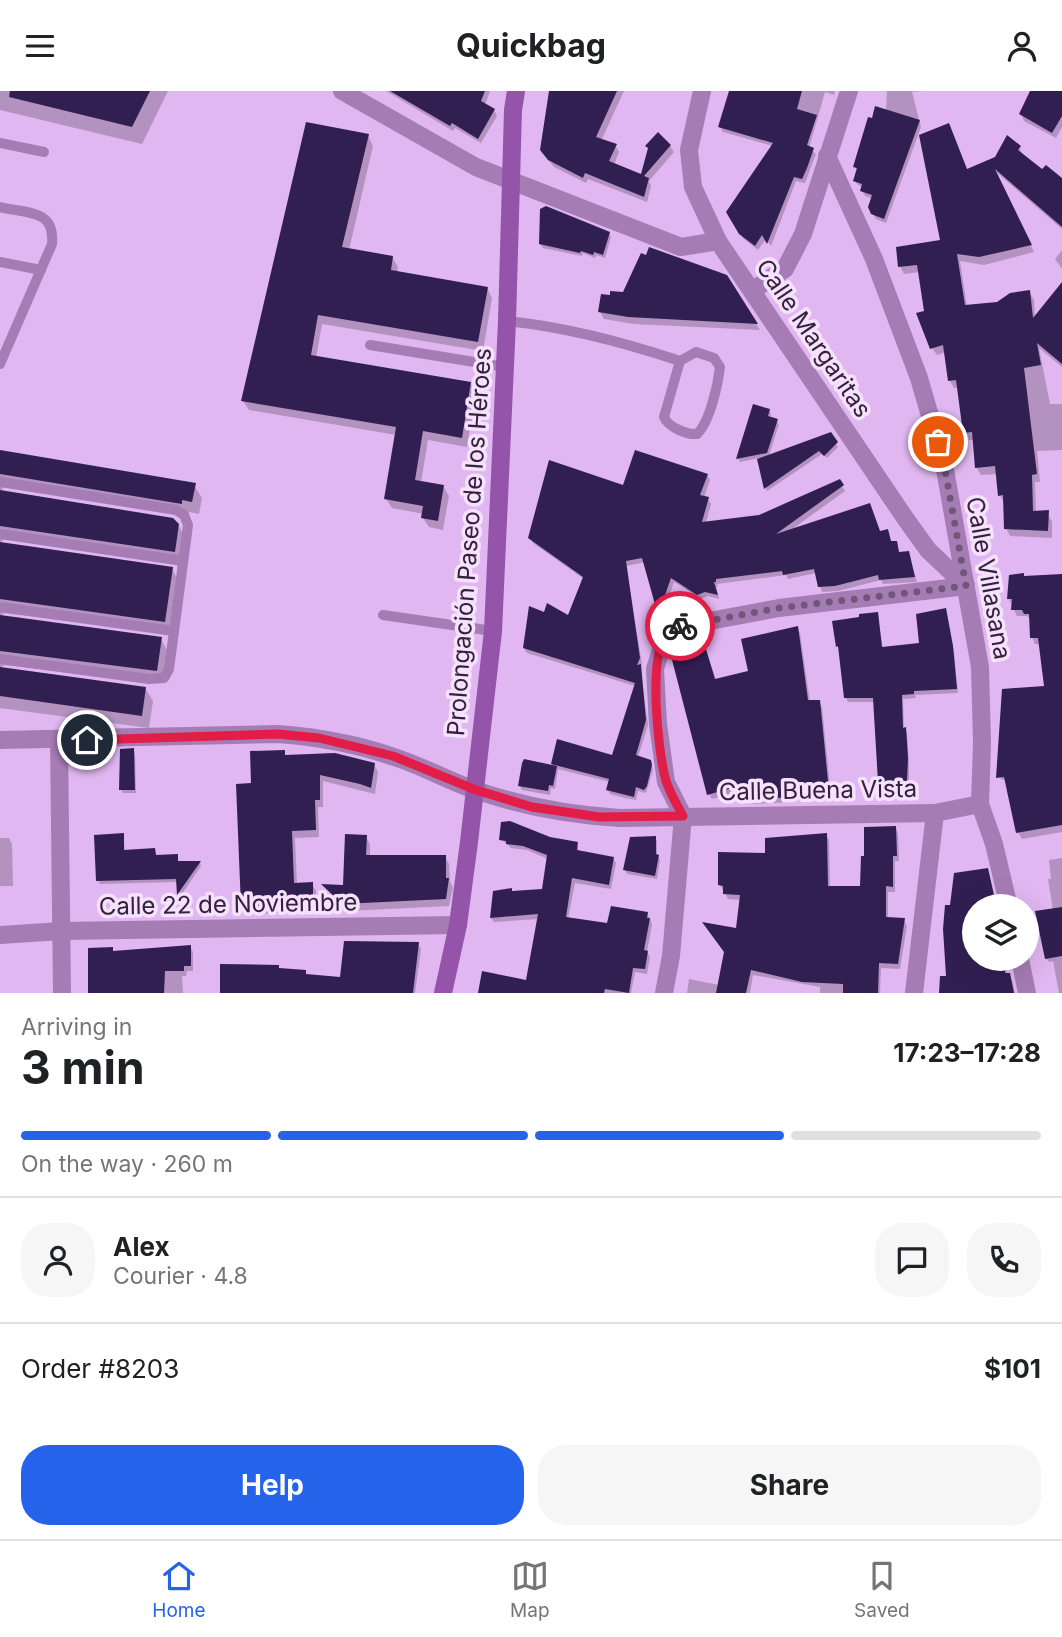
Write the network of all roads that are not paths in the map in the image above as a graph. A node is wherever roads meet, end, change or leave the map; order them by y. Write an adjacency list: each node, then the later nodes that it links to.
1 (342, 91): 8 (street)
2 (516, 91): 8 (street, Prolongación Paseo de los Héroes)
3 (702, 91): 10 (street, Calle Margaritas)
4 (849, 91): 7 (street)
5 (0, 143): 6 (lane)
6 (44, 152)
7 (827, 156): 13 (street); 22 (street, Calle Villasana)
8 (511, 180): 10 (street); 14 (street, Prolongación Paseo de los Héroes)
9 (0, 208): 12 (lane)
10 (718, 241): 13 (street, Calle Margaritas)
11 (0, 262): 12 (lane)
12 (41, 270): 17 (lane)
13 (753, 290): 22 (street, Calle Margaritas)
14 (507, 321): 16 (lane); 18 (street, Prolongación Paseo de los Héroes)
15 (370, 345): 18 (lane)
16 (680, 361): 16 (lane)
17 (0, 365)
18 (505, 367): 26 (street, Prolongación Paseo de los Héroes)
19 (0, 482): 21 (lane)
20 (0, 534): 21 (lane)
21 (183, 561): 25 (lane)
22 (966, 586): 31 (street, Calle Villasana); 33 (street)
23 (0, 607): 25 (lane)
24 (383, 615): 26 (lane)
25 (174, 631): 27 (lane)
26 (493, 631): 30 (street, Prolongación Paseo de los Héroes)
27 (0, 659)
28 (0, 740): 29 (street, Calle Buena Vista)
29 (60, 740): 30 (street, Calle Buena Vista); 36 (street)
30 (476, 790): 33 (street, Calle Buena Vista); 35 (street, Prolongación Paseo de los Héroes)
31 (980, 804): 32 (street); 34 (street)
32 (935, 813): 33 (street, Calle Buena Vista); 42 (street)
33 (683, 816): 41 (street)
34 (1006, 894)
35 (458, 925): 36 (street, Calle 22 de Noviembre); 40 (street, Prolongación Paseo de los Héroes)
36 (61, 931): 37 (street, Calle 22 de Noviembre); 39 (street)
37 (0, 935)
38 (1022, 971): 43 (street)
39 (62, 993)
40 (443, 993)
41 (664, 993)
42 (914, 993)
43 (1027, 993)

